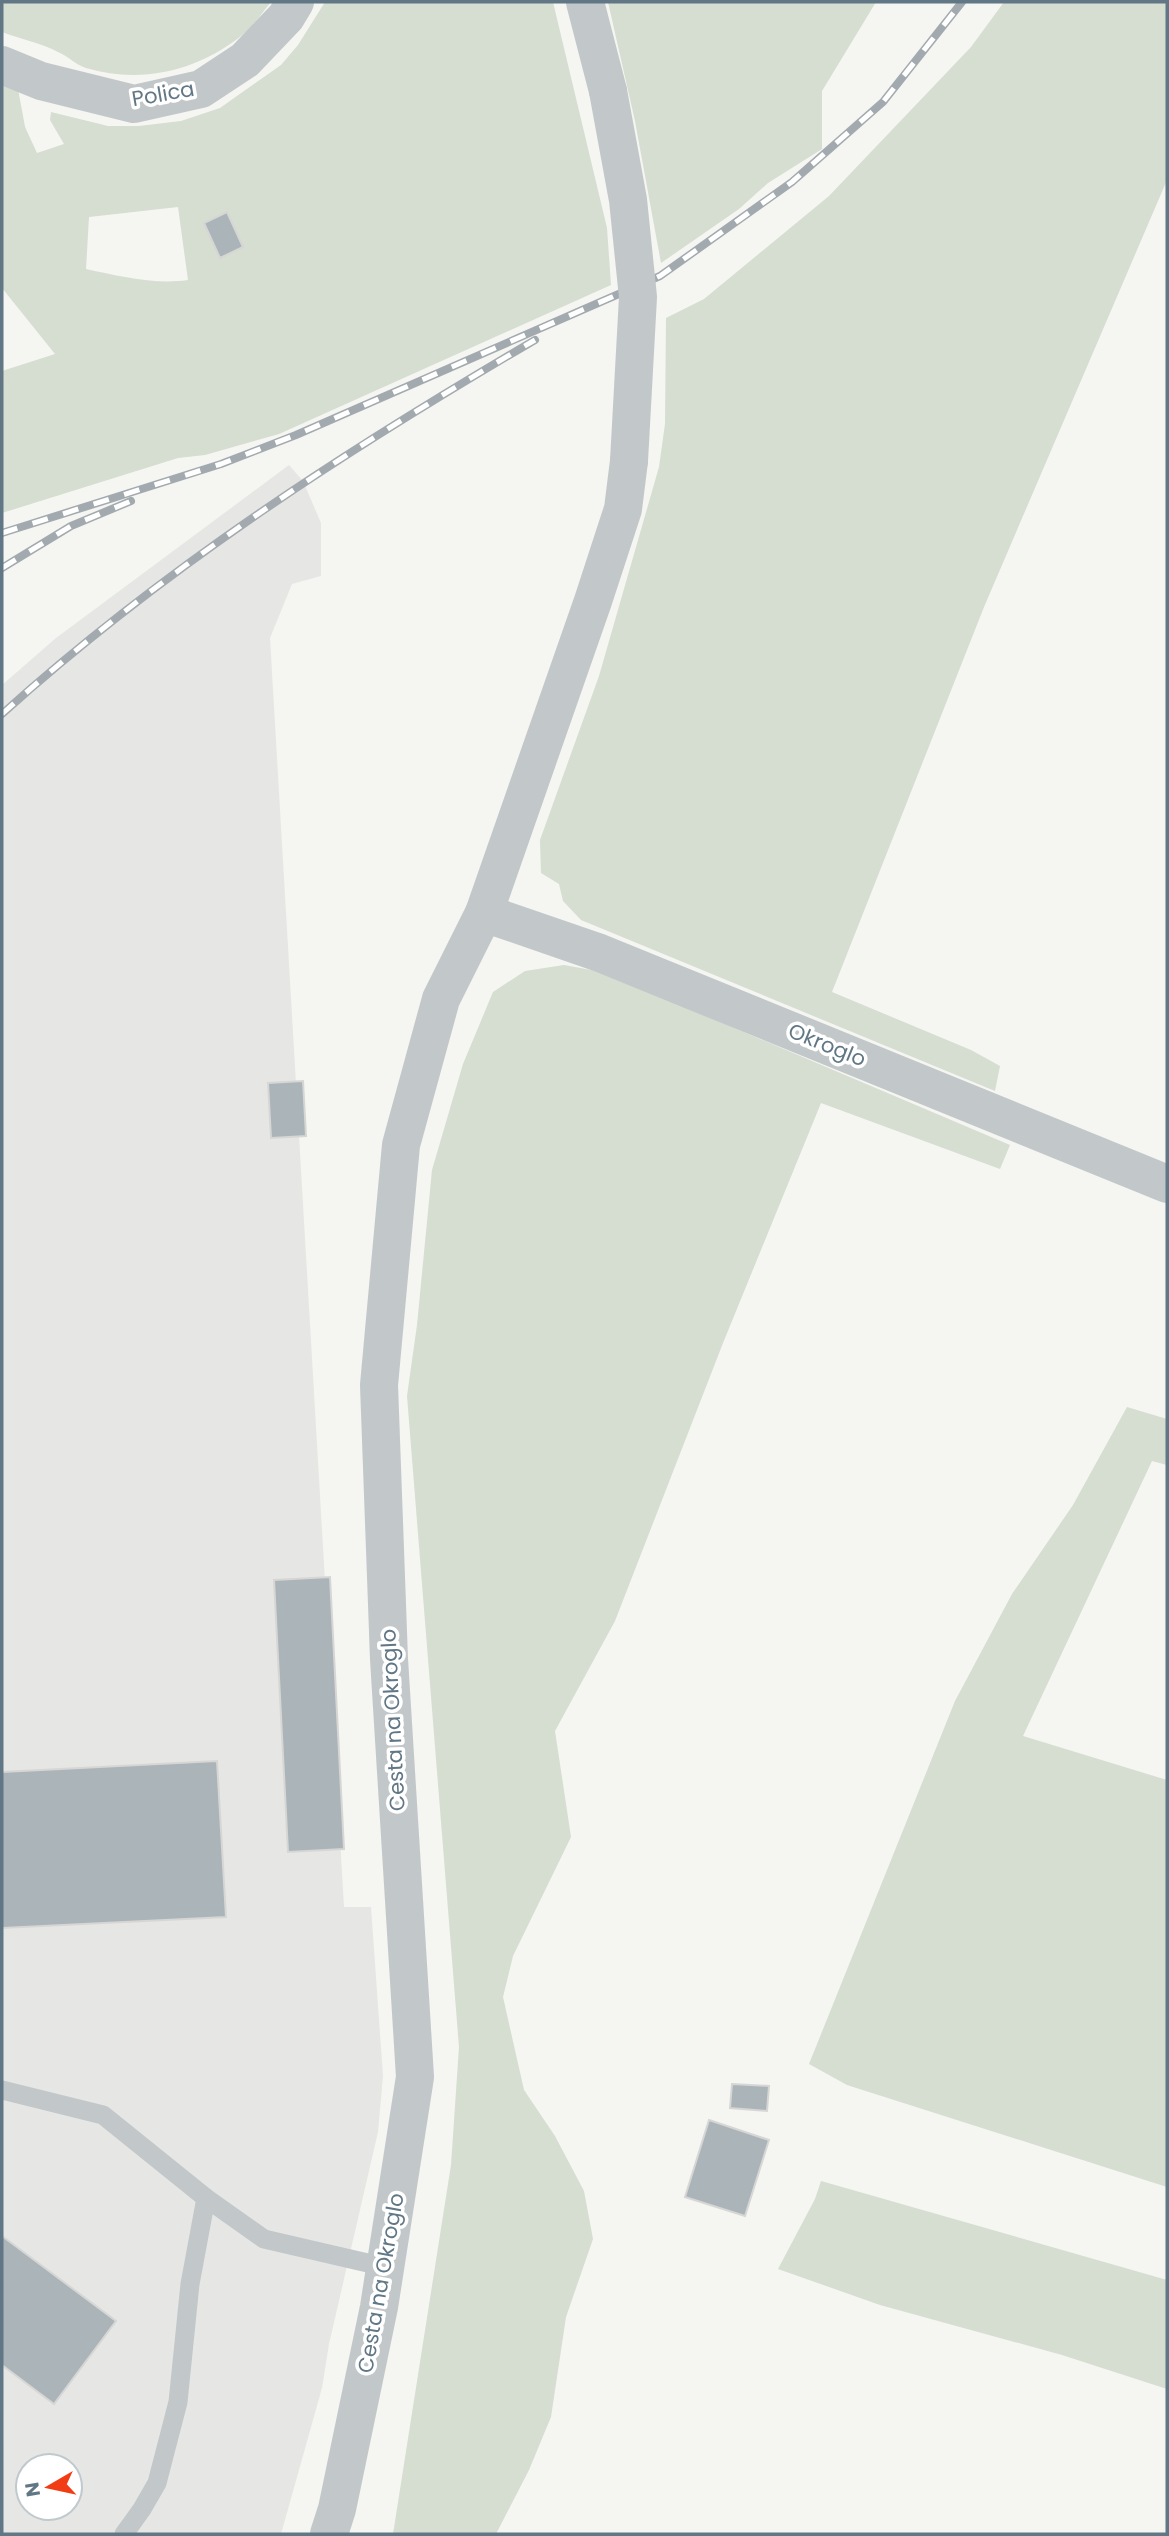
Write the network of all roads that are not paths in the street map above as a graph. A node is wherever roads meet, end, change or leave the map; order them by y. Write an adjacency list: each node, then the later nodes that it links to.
1 (295, 2): 3 (street, Polica)
2 (585, 2): 4 (street, Cesta na Okroglo, bridge)
3 (2, 65)
4 (484, 913): 5 (street, Okroglo); 8 (street, Cesta na Okroglo)
5 (1167, 1184)
6 (2, 2090): 7 (lane)
7 (206, 2199): 8 (lane); 9 (lane)
8 (385, 2267): 10 (street, Cesta na Okroglo)
9 (124, 2534)
10 (329, 2534)

